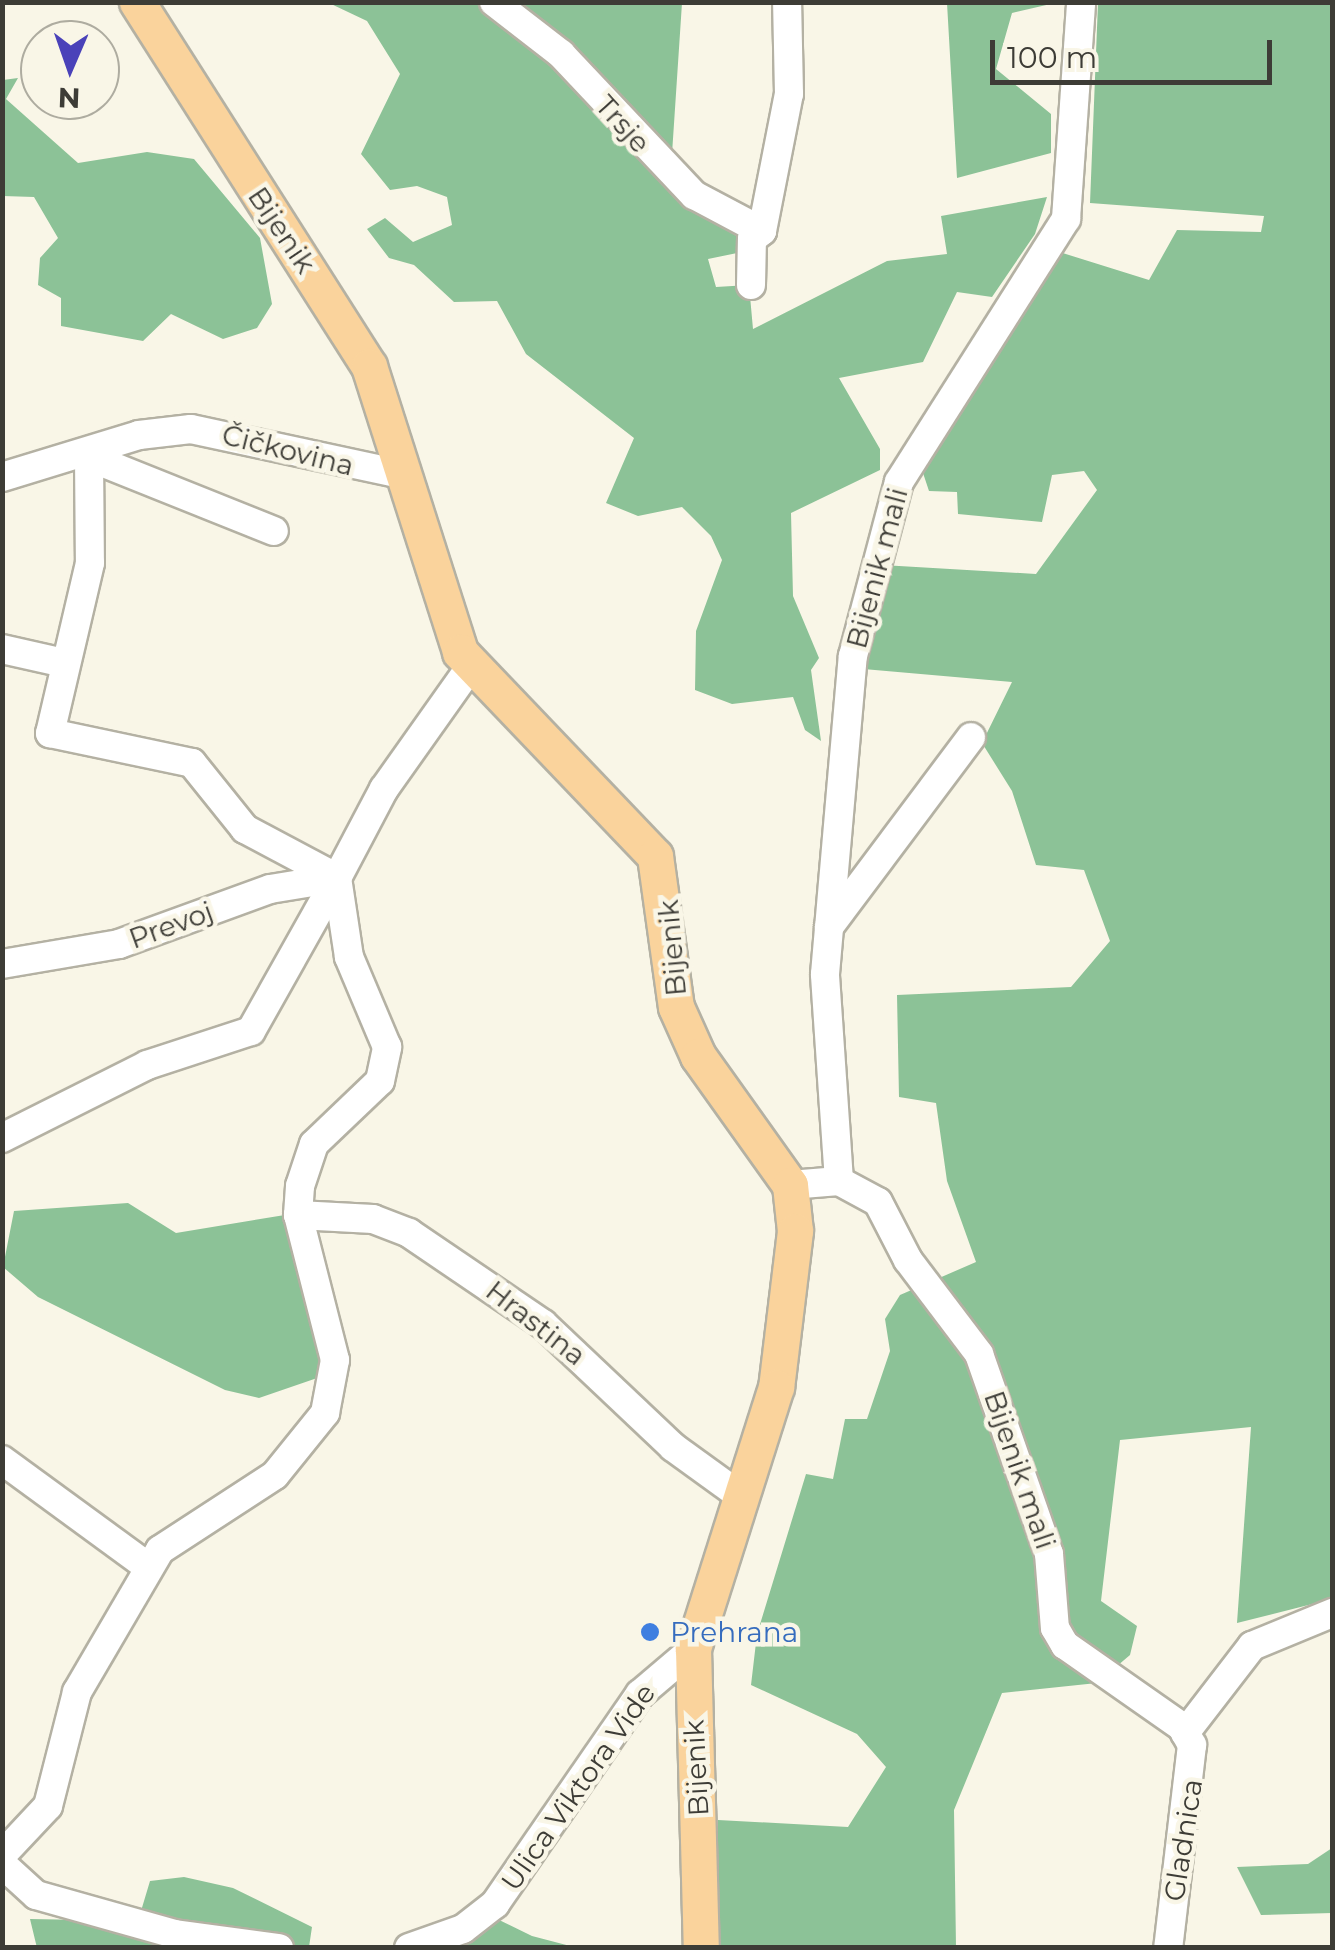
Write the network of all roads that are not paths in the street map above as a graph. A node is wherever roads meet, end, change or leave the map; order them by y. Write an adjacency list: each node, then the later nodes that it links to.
1 (137, 2): 8 (main road, Bijenik)
2 (494, 2): 5 (street, Trsje)
3 (788, 2): 5 (street)
4 (1082, 2): 16 (street, Bijenik mali)
5 (762, 231): 6 (street)
6 (751, 284)
7 (89, 457): 8 (street, Čičkovina); 9 (street, Čičkovina); 10 (street); 12 (street)
8 (401, 474): 13 (main road, Bijenik)
9 (2, 477)
10 (274, 531)
11 (2, 649): 12 (street)
12 (64, 663): 15 (street)
13 (470, 666): 15 (street); 20 (main road, Bijenik)
14 (971, 737): 16 (street)
15 (337, 878): 17 (street, Prevoj); 18 (street); 21 (street)
16 (827, 932): 19 (street, Bijenik mali)
17 (2, 964)
18 (2, 1138)
19 (839, 1180): 20 (street); 27 (street, Bijenik mali)
20 (790, 1185): 23 (main road, Bijenik)
21 (298, 1214): 23 (street, Hrastina); 24 (street)
22 (2, 1460): 24 (street)
23 (742, 1497): 26 (main road, Bijenik)
24 (148, 1567): 28 (street)
25 (1332, 1613): 27 (street)
26 (693, 1649): 31 (street, Ulica Viktora Vide); 32 (main road, Bijenik)
27 (1186, 1733): 33 (street, Gladnica)
28 (2, 1856)
29 (2, 1864): 30 (street)
30 (280, 1948)
31 (409, 1948)
32 (700, 1948)
33 (1168, 1948)

